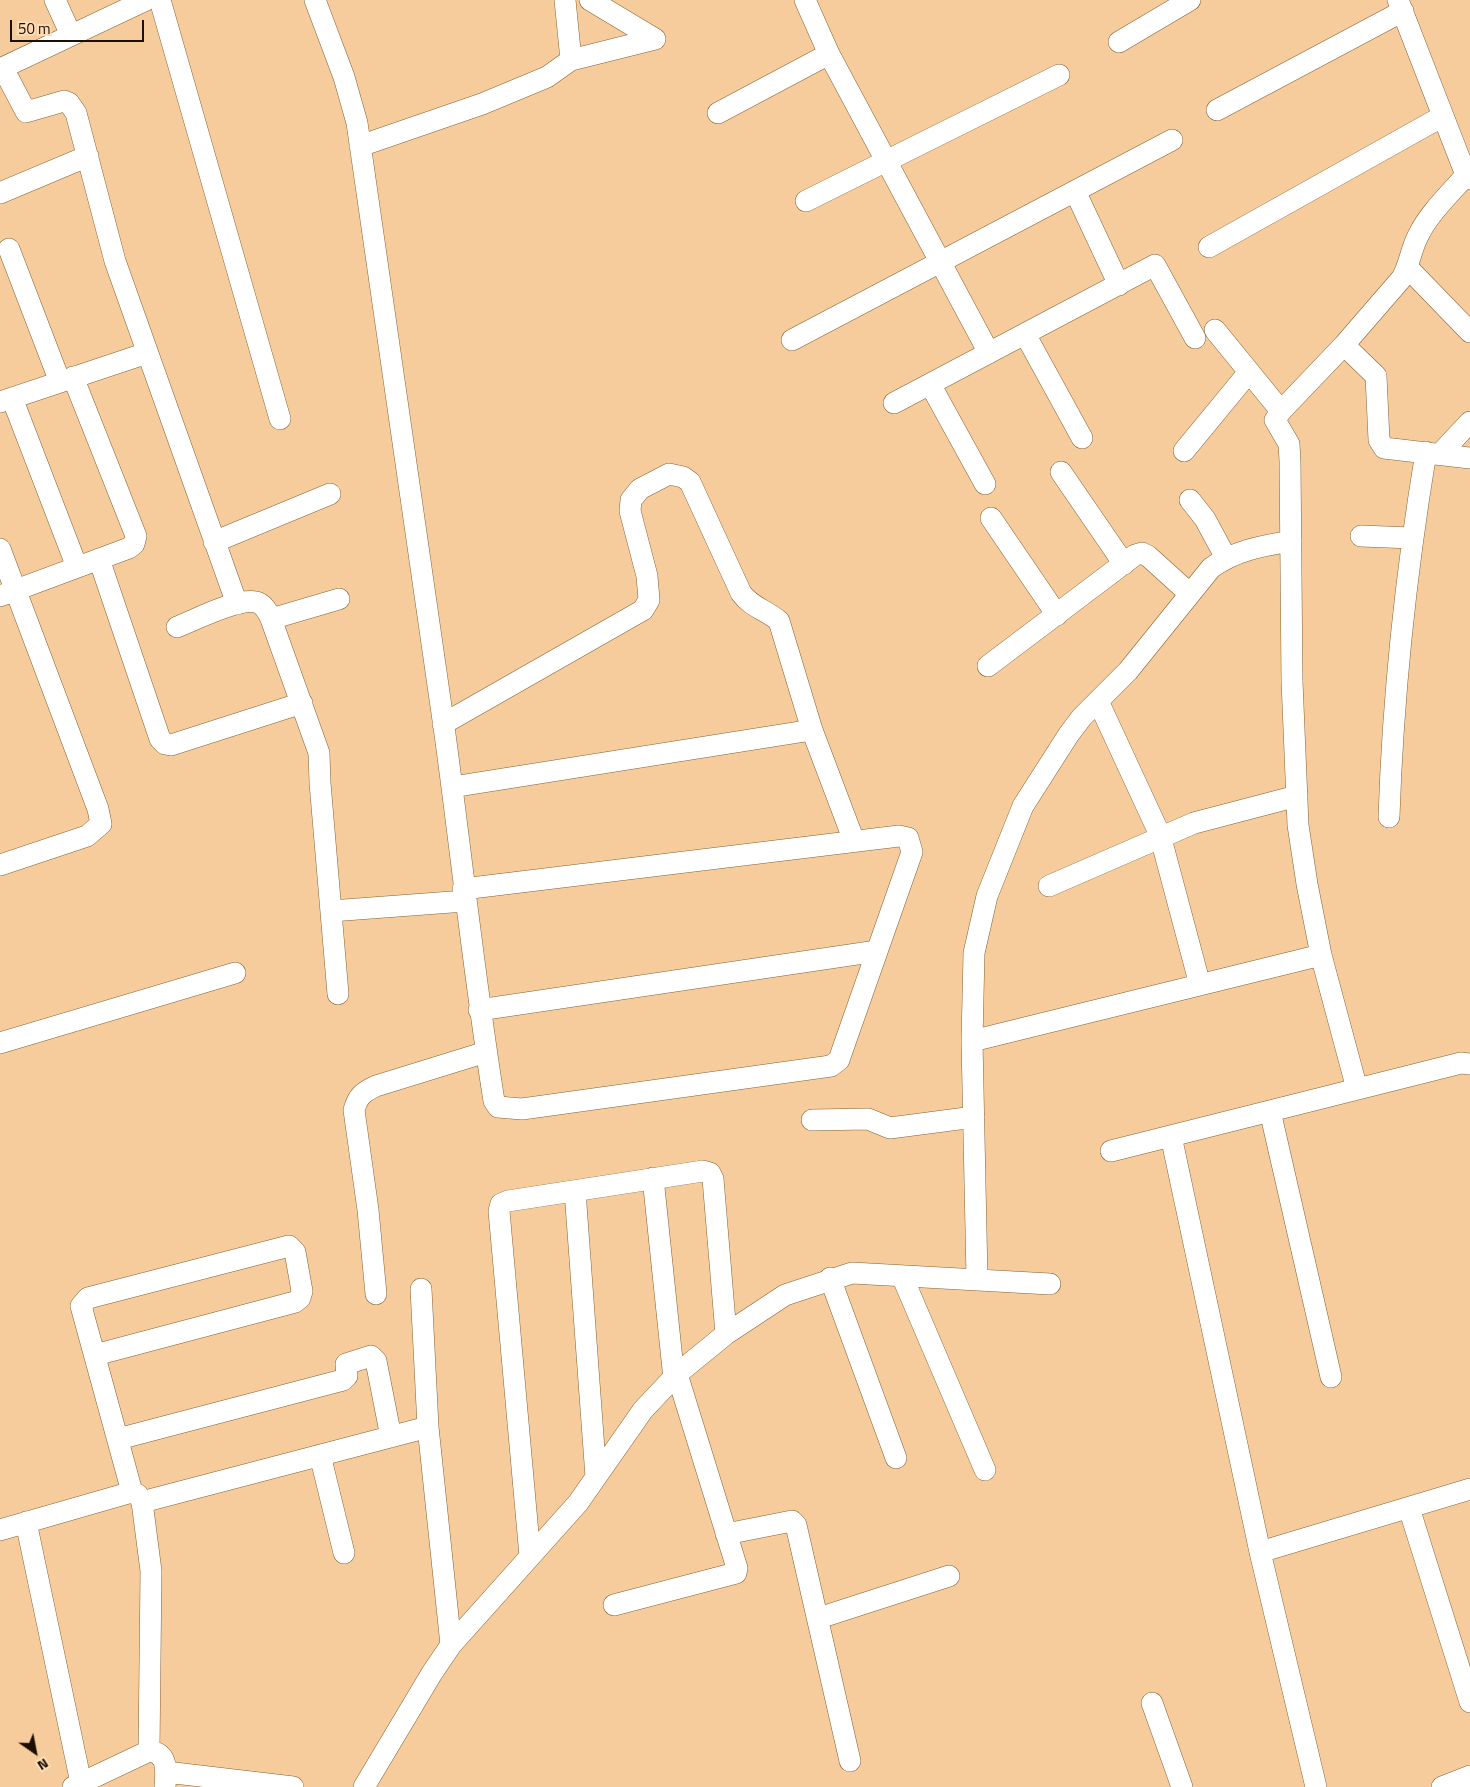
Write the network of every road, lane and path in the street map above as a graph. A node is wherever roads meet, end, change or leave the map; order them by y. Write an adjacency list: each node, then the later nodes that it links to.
1 (55, 0): 10 (street)
2 (146, 0): 10 (street)
3 (160, 0): 46 (street)
4 (315, 0): 20 (street)
5 (565, 0): 13 (street)
6 (590, 0): 13 (street)
7 (805, 0): 12 (street)
8 (1190, 0): 11 (street)
9 (1401, 6): 16 (street); 18 (street)
10 (71, 35): 14 (street)
11 (1120, 42)
12 (829, 54): 17 (street); 22 (street)
13 (571, 60): 20 (street)
14 (2, 68): 21 (street)
15 (1059, 75): 22 (street)
16 (1217, 110)
17 (718, 113)
18 (1443, 116): 23 (street); 27 (street)
19 (1172, 140): 24 (street)
20 (360, 146): 76 (street)
21 (88, 156): 25 (street); 38 (street)
22 (886, 161): 26 (street); 29 (street)
23 (1468, 177): 30 (street)
24 (1074, 191): 29 (street); 31 (street)
25 (0, 193)
26 (806, 200)
27 (1209, 247)
28 (9, 250): 41 (street)
29 (940, 262): 36 (street); 39 (street)
30 (1408, 268): 33 (street); 37 (street)
31 (1120, 284): 34 (street); 35 (street)
32 (1215, 330): 40 (street)
33 (1470, 332)
34 (1025, 334): 39 (street); 48 (street)
35 (1195, 338)
36 (792, 340)
37 (1344, 346): 45 (street); 50 (street)
38 (147, 353): 41 (street); 60 (street)
39 (989, 353): 42 (street)
40 (1249, 372): 45 (street); 49 (street)
41 (67, 380): 43 (street); 63 (street)
42 (930, 384): 44 (street); 53 (street)
43 (6, 400): 65 (street)
44 (894, 404)
45 (1280, 411): 59 (street)
46 (280, 419)
47 (1470, 422): 50 (street)
48 (1082, 438)
49 (1184, 451)
50 (1433, 453): 51 (street); 58 (street)
51 (1470, 458)
52 (1061, 472): 64 (street)
53 (985, 484)
54 (330, 494): 60 (street)
55 (1190, 500): 62 (street)
56 (991, 518): 70 (street)
57 (1361, 536): 58 (street)
58 (1412, 538): 80 (street)
59 (1291, 541): 62 (street); 79 (street)
60 (214, 542): 69 (street)
61 (0, 549): 66 (street)
62 (1226, 558): 67 (street)
63 (99, 559): 65 (street); 75 (street)
64 (1124, 564): 67 (street); 70 (street)
65 (77, 567): 66 (street)
66 (8, 593): 83 (street)
67 (1190, 594): 74 (street)
68 (339, 599): 71 (street)
69 (237, 604): 71 (street); 72 (street)
70 (1057, 615): 73 (street)
71 (271, 619): 75 (street)
72 (177, 627)
73 (988, 666)
74 (1098, 701): 81 (street); 93 (street)
75 (302, 703): 86 (street)
76 (443, 724): 77 (street); 78 (street)
77 (812, 730): 78 (street); 82 (street)
78 (452, 787): 85 (street)
79 (1297, 796): 81 (street); 88 (street)
80 (1389, 816)
81 (1161, 838): 84 (street); 90 (street)
82 (854, 841): 85 (street); 87 (street)
83 (0, 865)
84 (1049, 886)
85 (464, 895): 86 (street); 92 (street)
86 (331, 911): 91 (street)
87 (877, 951): 92 (street); 95 (street)
88 (1321, 955): 90 (street); 97 (street)
89 (235, 973): 94 (street)
90 (1200, 985): 93 (street)
91 (338, 994)
92 (479, 1010): 95 (street)
93 (972, 1041): 99 (street)
94 (0, 1043)
95 (486, 1052): 110 (street)
96 (1470, 1064): 97 (street)
97 (1357, 1089): 98 (street)
98 (1270, 1111): 101 (street); 114 (street)
99 (974, 1117): 100 (street); 107 (street)
100 (812, 1120)
101 (1171, 1136): 102 (street); 128 (street)
102 (1111, 1151)
103 (653, 1178): 104 (street); 111 (street); 113 (street)
104 (575, 1191): 121 (street); 130 (street)
105 (902, 1276): 106 (street); 107 (street); 120 (street)
106 (830, 1278): 111 (street); 119 (street)
107 (977, 1278): 108 (street)
108 (1050, 1284)
109 (421, 1289): 115 (street)
110 (376, 1294)
111 (726, 1334): 113 (street)
112 (95, 1355): 112 (street); 117 (street)
113 (675, 1377): 121 (street); 127 (street)
114 (1331, 1377)
115 (428, 1427): 116 (street); 134 (street)
116 (391, 1437): 117 (street); 118 (street)
117 (118, 1439): 123 (street)
118 (320, 1455): 123 (street); 129 (street)
119 (896, 1458)
120 (985, 1470)
121 (596, 1478): 130 (street)
122 (1470, 1489): 124 (street)
123 (137, 1497): 125 (street); 137 (street)
124 (1409, 1508): 128 (street); 135 (street)
125 (26, 1522): 126 (street); 141 (street)
126 (0, 1530)
127 (726, 1534): 132 (street); 133 (street)
128 (1260, 1552): 145 (street)
129 (344, 1553)
130 (530, 1556): 134 (street)
131 (949, 1576): 133 (street)
132 (614, 1605)
133 (819, 1618): 138 (street)
134 (451, 1645): 143 (street)
135 (1470, 1702)
136 (1152, 1703): 144 (street)
137 (149, 1751): 140 (street); 141 (street)
138 (850, 1761)
139 (1470, 1776): 146 (street)
140 (166, 1779): 142 (street)
141 (77, 1785)
142 (293, 1787)
143 (364, 1787)
144 (1182, 1787)
145 (1316, 1787)
146 (1443, 1787)

